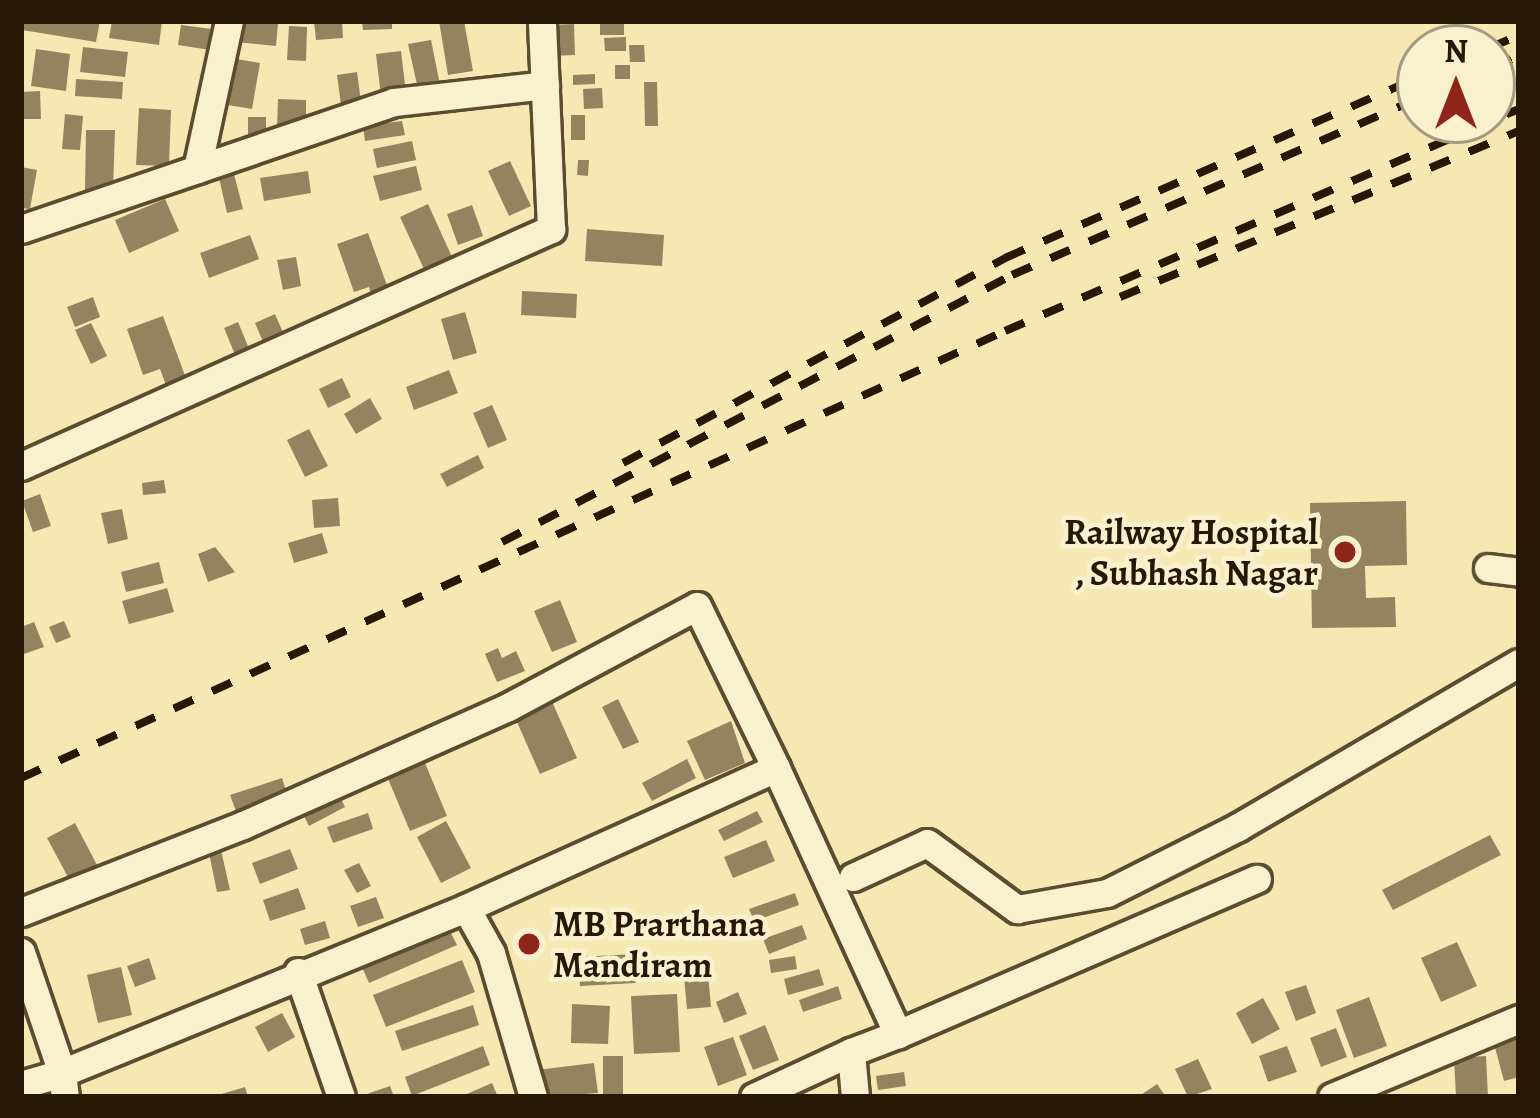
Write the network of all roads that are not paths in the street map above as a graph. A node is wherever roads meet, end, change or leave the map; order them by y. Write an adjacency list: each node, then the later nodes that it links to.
1 (229, 21): 4 (street)
2 (542, 21): 3 (street)
3 (544, 85): 4 (street); 6 (street)
4 (197, 169): 5 (street)
5 (21, 229)
6 (21, 466)
7 (1488, 568): 8 (street)
8 (1519, 572)
9 (1519, 663): 11 (street)
10 (776, 768): 13 (street); 14 (street); 18 (street)
11 (853, 877)
12 (1257, 879): 18 (street)
13 (466, 908): 16 (street); 23 (street)
14 (21, 912)
15 (21, 952): 21 (street)
16 (298, 972): 21 (street); 22 (street)
17 (1519, 1019): 26 (street)
18 (898, 1034): 19 (street)
19 (850, 1052): 24 (street); 25 (street)
20 (21, 1085): 21 (street)
21 (64, 1085)
22 (341, 1097)
23 (533, 1097)
24 (754, 1097)
25 (855, 1097)
26 (1333, 1097)

